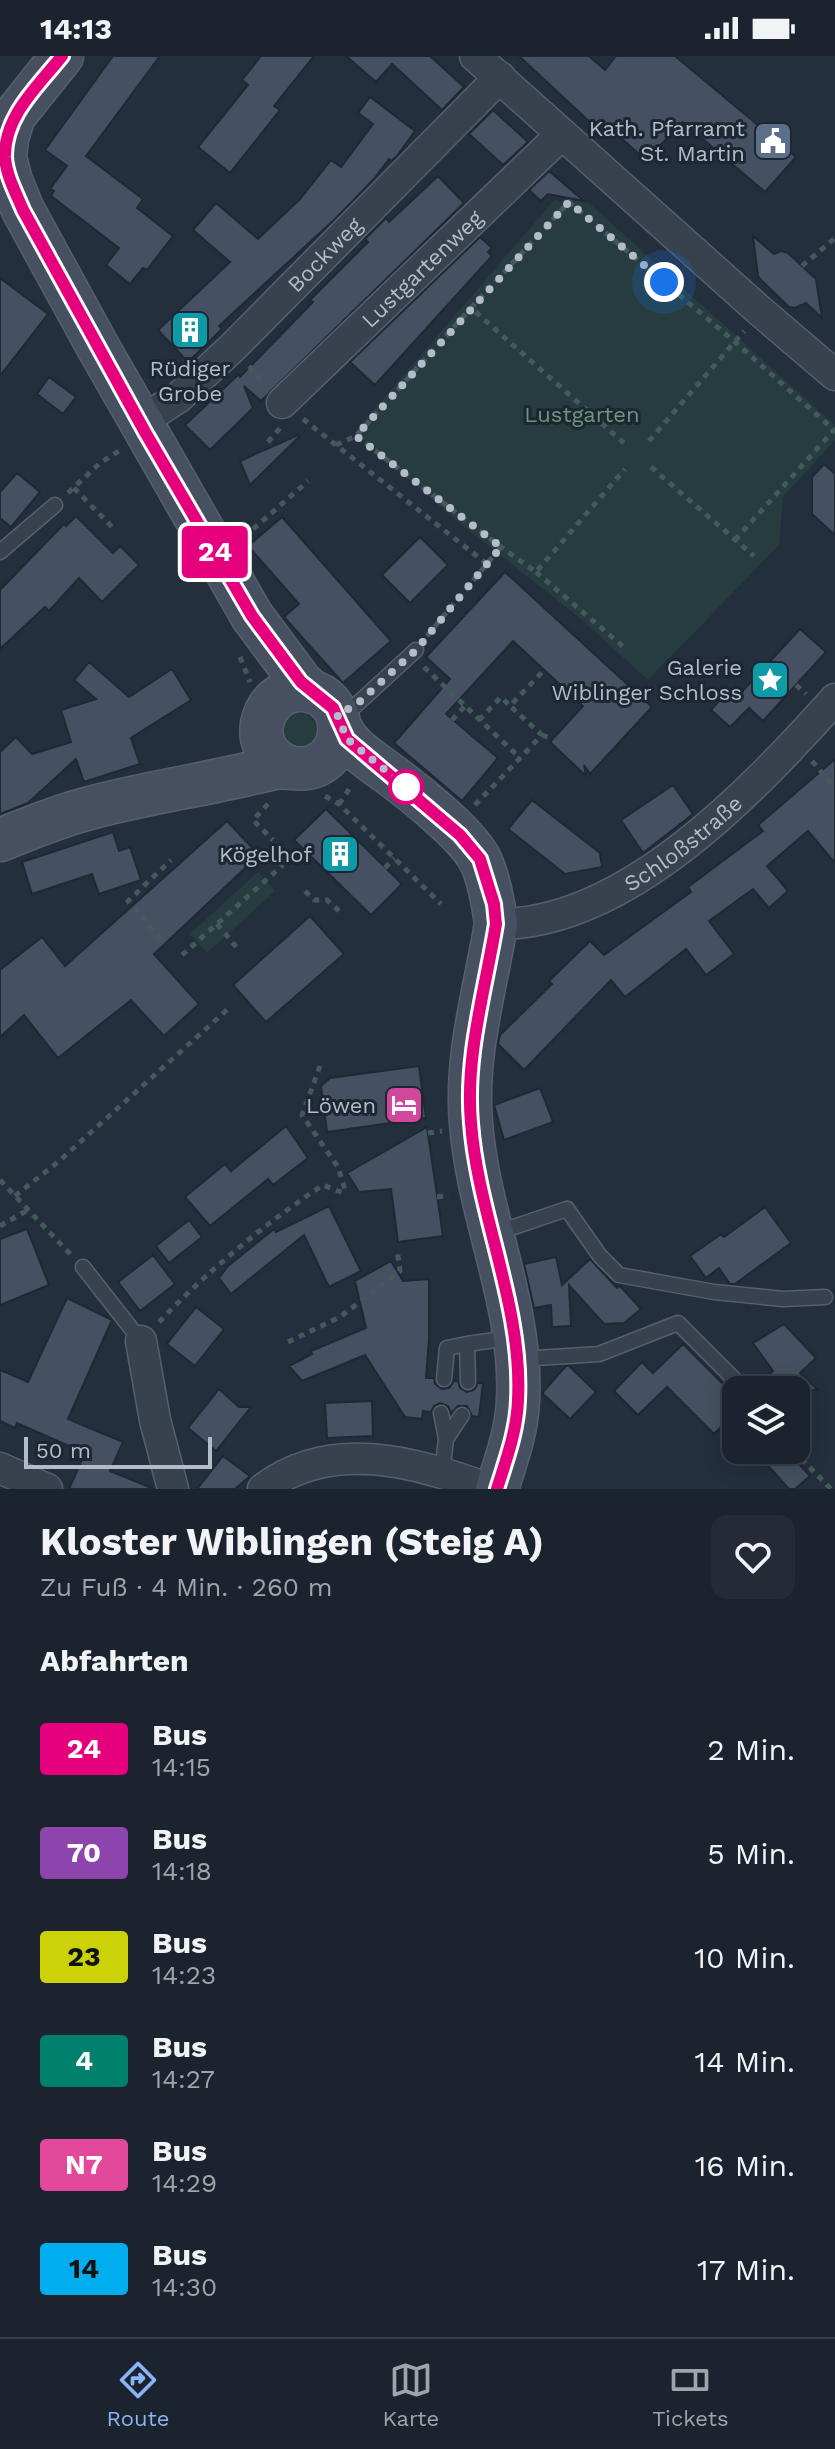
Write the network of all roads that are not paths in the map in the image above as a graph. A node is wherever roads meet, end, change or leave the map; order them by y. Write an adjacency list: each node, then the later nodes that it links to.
1 (62, 56): 5 (main road)
2 (475, 56): 3 (street)
3 (500, 77): 4 (street); 8 (street, Bockweg)
4 (562, 134): 6 (street); 7 (street, Lustgartenweg)
5 (3, 159): 8 (main road)
6 (835, 375)
7 (282, 403)
8 (143, 427): 11 (main road)
9 (55, 505): 10 (lane)
10 (0, 552)
11 (252, 616): 14 (main road); 15 (main road)
12 (416, 650): 14 (lane)
13 (835, 699): 19 (street, Schloßstraße)
14 (330, 711): 15 (main road); 16 (main road); 19 (main road)
15 (264, 720): 16 (main road); 17 (main road)
16 (291, 779): 17 (main road); 19 (main road)
17 (176, 790): 18 (main road)
18 (0, 840)
19 (492, 906): 20 (main road)
20 (492, 1234): 22 (lane); 25 (main road)
21 (83, 1267): 23 (lane)
22 (825, 1297)
23 (141, 1341): 35 (street)
24 (467, 1344): 25 (lane); 27 (lane); 28 (lane)
25 (516, 1348): 26 (lane); 38 (main road)
26 (731, 1376)
27 (444, 1379)
28 (468, 1382)
29 (441, 1413): 31 (lane)
30 (462, 1415): 31 (lane)
31 (446, 1439): 33 (lane)
32 (0, 1468): 34 (street)
33 (442, 1473): 36 (street); 37 (street)
34 (47, 1489)
35 (173, 1489)
36 (263, 1489)
37 (489, 1489)
38 (497, 1489)

